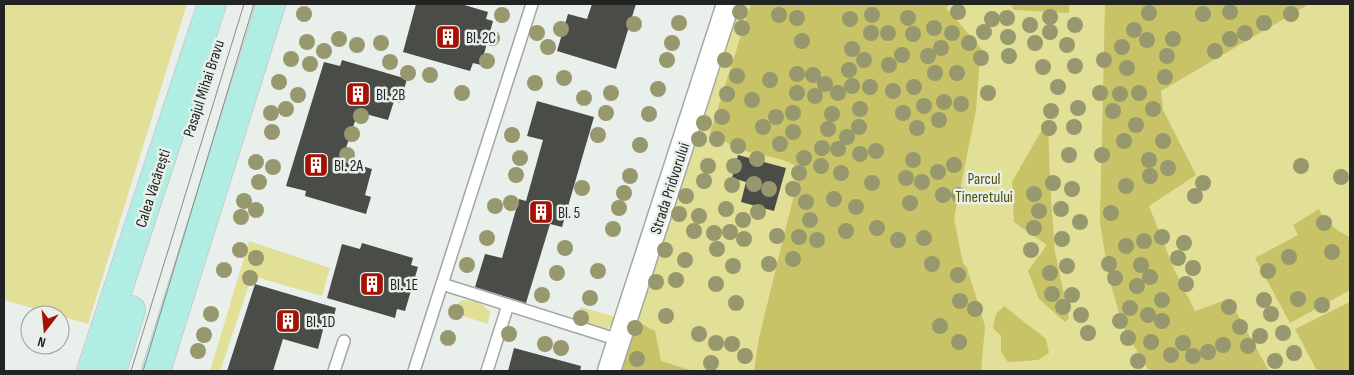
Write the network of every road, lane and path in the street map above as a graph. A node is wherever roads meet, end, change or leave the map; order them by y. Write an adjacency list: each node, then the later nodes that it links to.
1 (212, 4): 11 (main road, Calea Văcărești)
2 (230, 4): 12 (main road, Pasajul Mihai Bravu)
3 (271, 4): 13 (main road)
4 (288, 4): 14 (main road)
5 (532, 4): 7 (lane)
6 (728, 4): 9 (street, Strada Pridvorului)
7 (442, 284): 8 (lane); 16 (lane)
8 (508, 305): 9 (lane); 17 (lane)
9 (619, 340): 18 (street, Strada Pridvorului)
10 (344, 341): 15 (lane)
11 (91, 371)
12 (112, 371)
13 (156, 371)
14 (176, 371)
15 (334, 371)
16 (414, 371)
17 (487, 371)
18 (609, 371)

